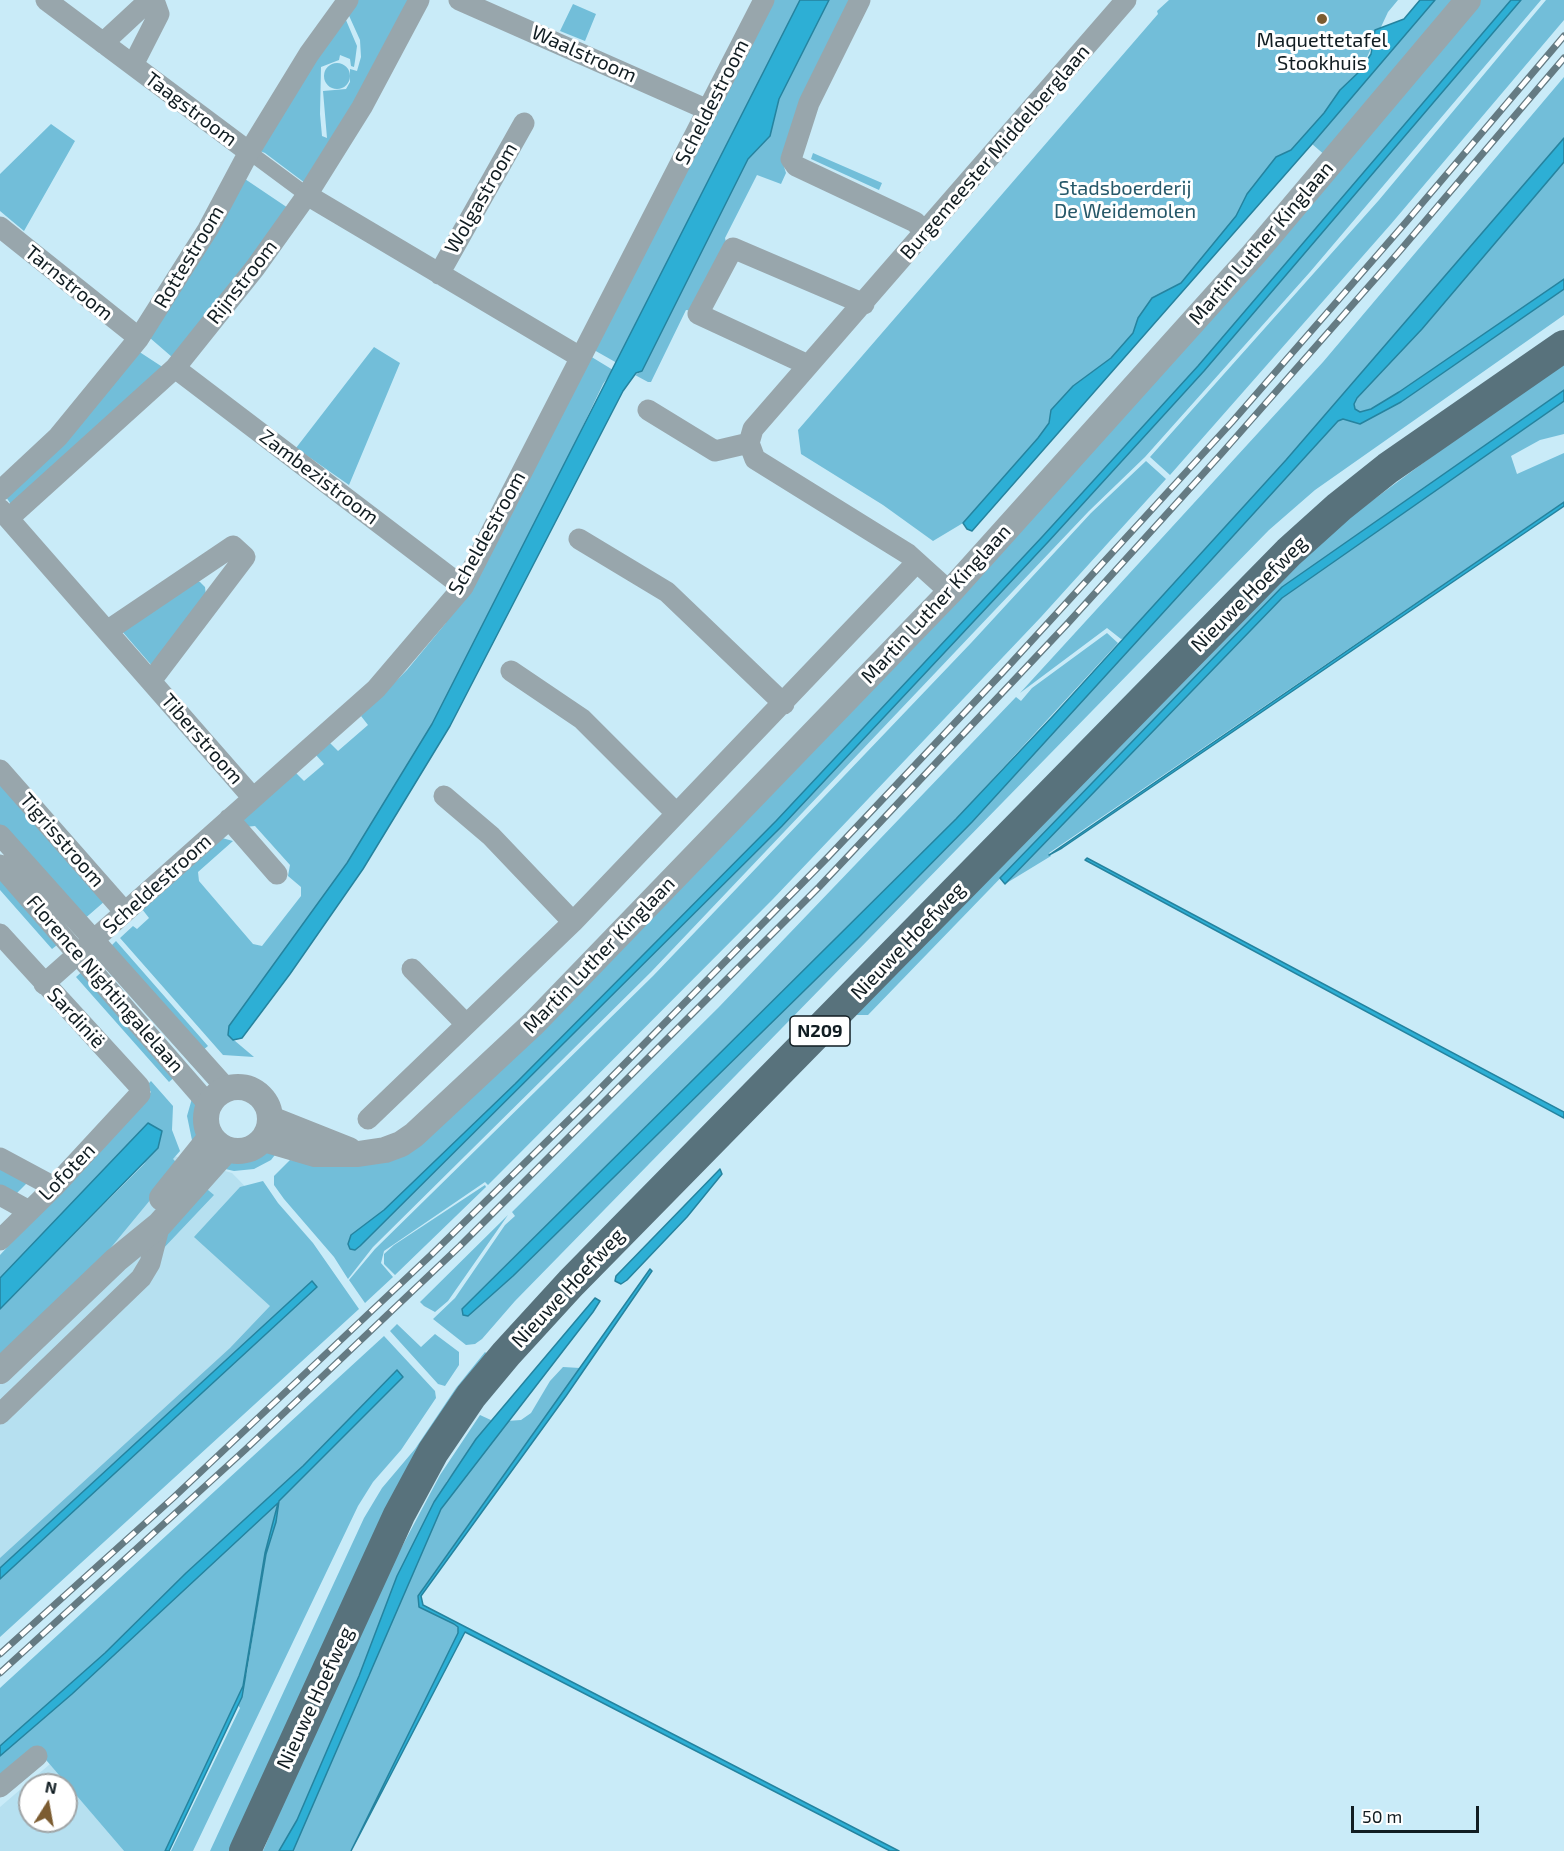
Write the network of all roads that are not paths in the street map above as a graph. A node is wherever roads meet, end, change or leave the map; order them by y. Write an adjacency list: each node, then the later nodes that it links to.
1 (46, 0): 9 (street, Taagstroom)
2 (348, 0): 13 (street, Rottestroom)
3 (419, 0): 14 (street, Rijnstroom)
4 (459, 0): 11 (street, Waalstroom)
5 (764, 0): 11 (street, Scheldestroom)
6 (860, 0): 16 (street)
7 (1126, 0): 16 (street, Burgemeester Middelberglaan)
8 (1468, 0): 33 (street, Martin Luther Kinglaan)
9 (103, 43): 10 (street, Taagstroom); 10 (street, Taagstroom)
10 (133, 65): 13 (street, Taagstroom)
11 (708, 110): 21 (street, Scheldestroom)
12 (524, 123): 17 (street, Wolgastroom)
13 (249, 152): 14 (street); 19 (street, Rottestroom)
14 (308, 195): 17 (street, Wolgastroom); 23 (street, Rijnstroom)
15 (0, 227): 19 (street, Tarnstroom)
16 (925, 232): 18 (street, Burgemeester Middelberglaan)
17 (439, 274): 21 (street, Wolgastroom)
18 (864, 304): 22 (street, Burgemeester Middelberglaan); 22 (street)
19 (139, 338): 26 (street, Rottestroom)
20 (1564, 346): 69 (main road, Nieuwe Hoefweg / N209)
21 (580, 357): 31 (street, Scheldestroom)
22 (808, 365): 25 (street, Burgemeester Middelberglaan)
23 (175, 368): 27 (street, Rijnstroom); 31 (street, Zambezistroom)
24 (648, 410): 25 (street)
25 (749, 443): 29 (street)
26 (0, 491)
27 (5, 513): 34 (street, Tiberstroom)
28 (579, 539): 37 (street)
29 (917, 562): 33 (street); 37 (street)
30 (198, 569): 32 (street); 32 (street, Tiberstroom); 34 (street, Tiberstroom)
31 (463, 587): 40 (street, Scheldestroom)
32 (219, 592): 36 (street, Tiberstroom)
33 (950, 592): 56 (street, Martin Luther Kinglaan)
34 (107, 631): 36 (street, Tiberstroom)
35 (511, 671): 41 (street)
36 (151, 681): 40 (street, Tiberstroom)
37 (784, 704): 41 (street)
38 (0, 770): 46 (street, Tigrisstroom)
39 (444, 796): 47 (street)
40 (253, 798): 42 (street, Scheldestroom)
41 (676, 813): 47 (street)
42 (229, 819): 45 (street); 46 (street, Scheldestroom)
43 (0, 835): 49 (street, Florence Nightingalelaan)
44 (0, 865): 49 (street, Florence Nightingalelaan)
45 (277, 873)
46 (124, 911): 49 (street, Scheldestroom)
47 (573, 922): 52 (street)
48 (0, 934): 51 (street, Sardinië)
49 (86, 948): 51 (street, Scheldestroom); 53 (street, Florence Nightingalelaan)
50 (412, 969): 52 (street)
51 (44, 984): 54 (street, Sardinië)
52 (466, 1024): 55 (street)
53 (218, 1097): 56 (street); 57 (street)
54 (133, 1103): 59 (street, Lofoten)
55 (368, 1119)
56 (268, 1129): 57 (street)
57 (218, 1143): 62 (street); 64 (street)
58 (0, 1158): 59 (street)
59 (54, 1187): 61 (street, Lofoten)
60 (0, 1195): 61 (street)
61 (29, 1212): 63 (street, Lofoten)
62 (160, 1224): 64 (street); 66 (street)
63 (0, 1240)
64 (116, 1260): 65 (street)
65 (0, 1371)
66 (0, 1414)
67 (37, 1756): 68 (street)
68 (0, 1787)
69 (244, 1851)

